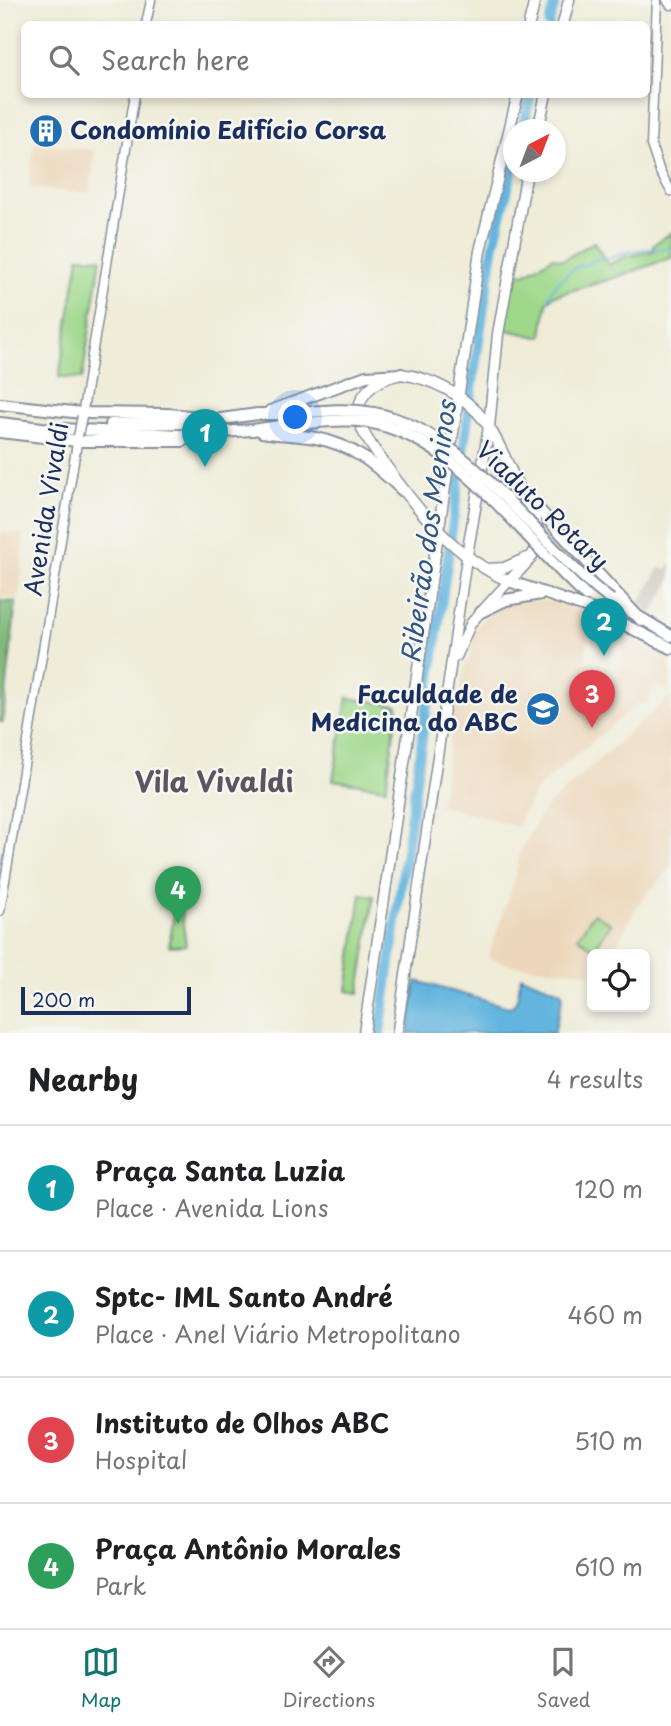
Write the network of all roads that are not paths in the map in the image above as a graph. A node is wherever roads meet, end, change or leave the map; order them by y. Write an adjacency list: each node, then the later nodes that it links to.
1 (151, 0): 6 (street)
2 (536, 0): 7 (main road)
3 (542, 0): 8 (main road)
4 (569, 0): 9 (main road)
5 (657, 0): 16 (street)
6 (147, 21)
7 (530, 21)
8 (536, 21)
9 (564, 21)
10 (134, 98): 22 (street, Avenida Vivaldi)
11 (511, 98): 18 (main road)
12 (517, 98): 18 (main road)
13 (545, 98): 14 (main road)
14 (540, 119)
15 (525, 182): 19 (main road)
16 (671, 191)
17 (401, 374): 18 (main road); 23 (highway); 36 (main road)
18 (458, 397): 21 (main road); 37 (main road)
19 (491, 400): 21 (main road); 28 (main road)
20 (0, 404): 22 (highway)
21 (478, 413): 28 (main road)
22 (82, 414): 25 (highway); 32 (street, Avenida Vivaldi, bridge)
23 (258, 414): 25 (highway); 26 (highway)
24 (0, 415): 25 (highway)
25 (221, 419)
26 (285, 420): 29 (highway); 44 (highway, Viaduto Rotary, bridge); 45 (highway, Viaduto Rotary, bridge)
27 (0, 422): 31 (highway)
28 (489, 428): 33 (main road); 34 (main road)
29 (252, 430): 31 (highway); 36 (highway)
30 (0, 432): 32 (highway)
31 (223, 432): 32 (highway)
32 (78, 439): 51 (street, Avenida Vivaldi)
33 (503, 457): 34 (main road); 35 (main road)
34 (483, 460): 38 (main road)
35 (519, 487): 39 (main road); 44 (highway)
36 (403, 491): 37 (main road)
37 (438, 531): 38 (main road); 52 (main road); 53 (main road)
38 (467, 555): 40 (main road); 47 (main road)
39 (531, 555): 40 (main road); 41 (main road)
40 (488, 569): 41 (main road)
41 (509, 581): 42 (highway); 43 (main road)
42 (547, 593): 43 (highway); 45 (highway)
43 (481, 612): 49 (main road)
44 (642, 621): 46 (highway)
45 (624, 624): 48 (highway)
46 (671, 636)
47 (454, 640): 49 (main road); 50 (main road)
48 (671, 648)
49 (457, 653): 50 (main road)
50 (446, 698): 54 (main road)
51 (0, 911)
52 (358, 1033)
53 (364, 1033)
54 (397, 1033)

